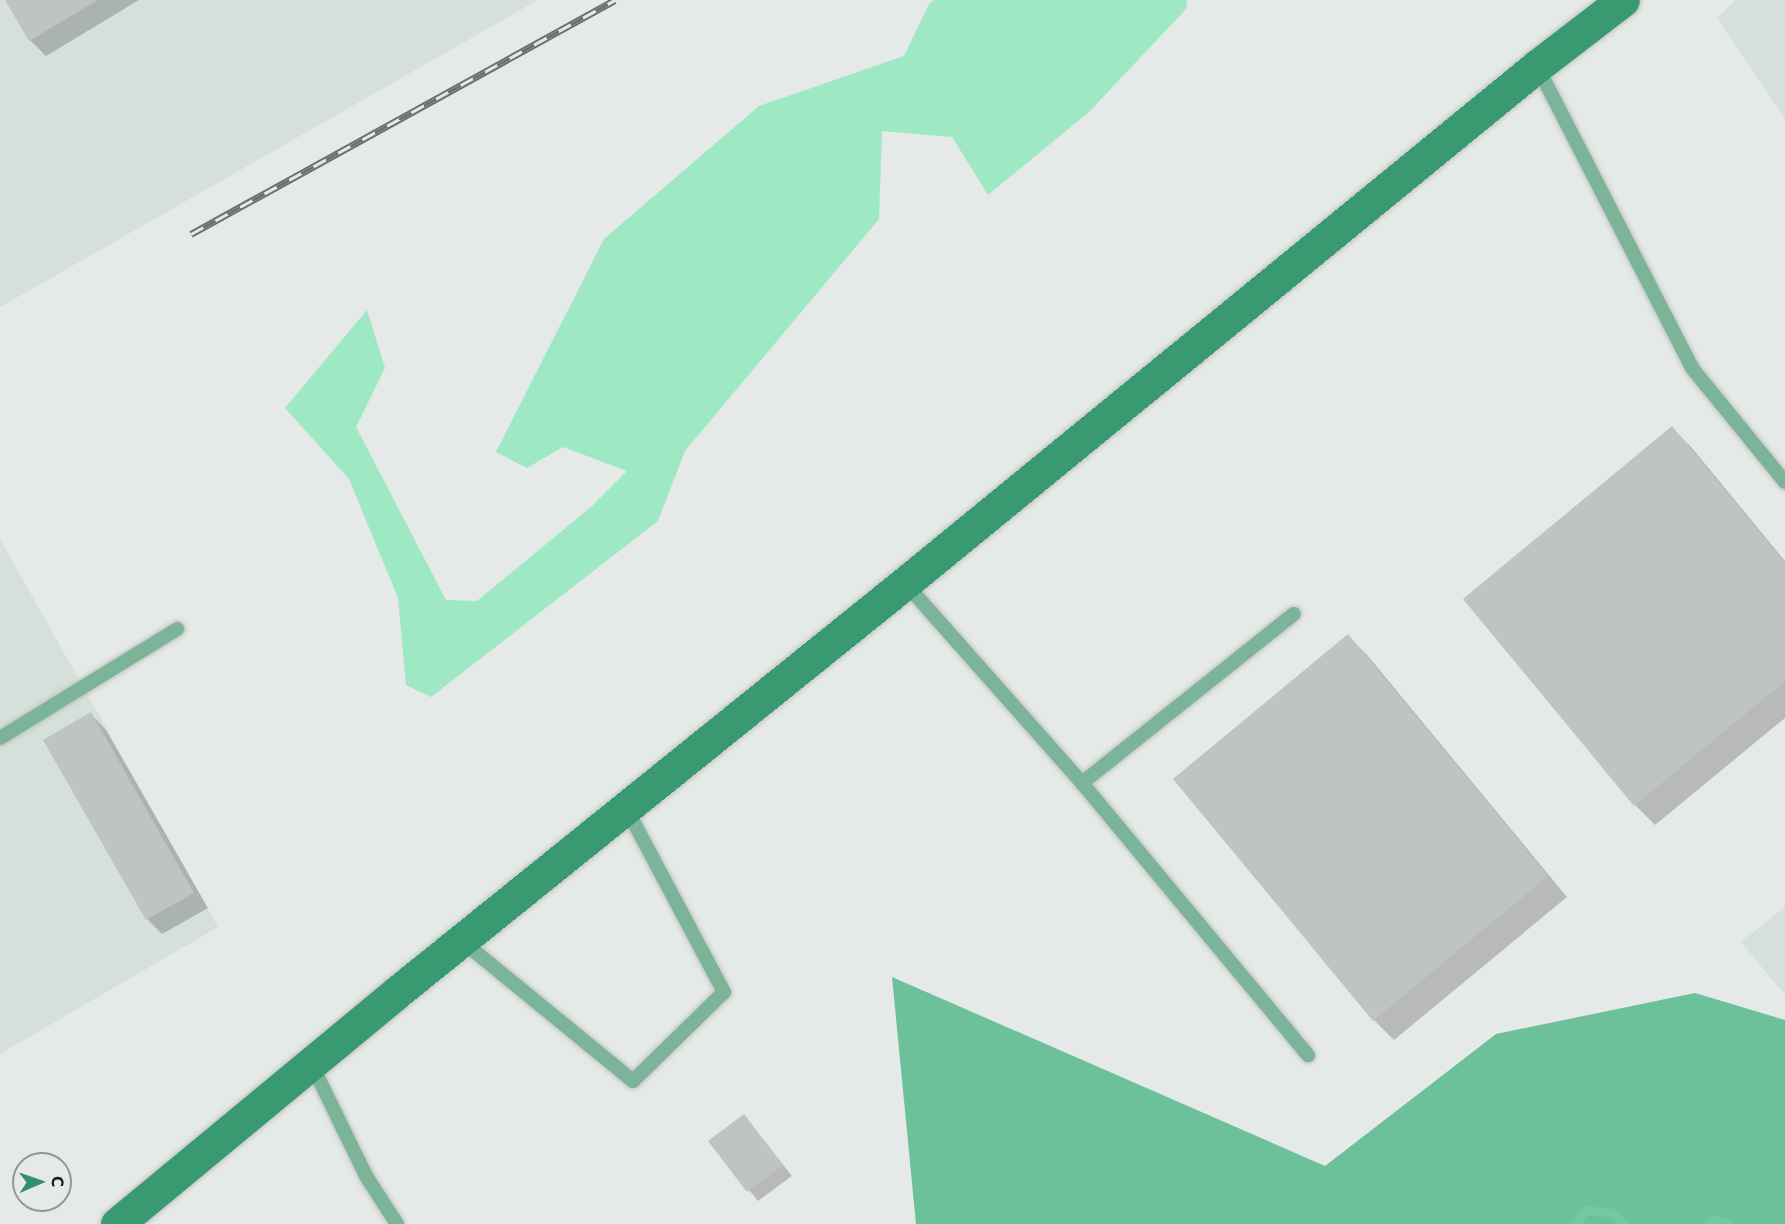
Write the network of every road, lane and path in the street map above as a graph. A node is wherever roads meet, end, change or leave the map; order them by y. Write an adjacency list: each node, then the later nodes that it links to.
1 (1623, 0): 2 (street)
2 (1537, 66): 3 (lane); 4 (street)
3 (1785, 482)
4 (906, 583): 8 (lane); 9 (street)
5 (1294, 614): 8 (lane)
6 (177, 629): 7 (lane)
7 (1, 736)
8 (1082, 783): 11 (lane)
9 (625, 806): 10 (street); 10 (lane)
10 (462, 941): 12 (street)
11 (1308, 1054)
12 (311, 1063): 13 (street); 14 (lane)
13 (117, 1224)
14 (397, 1224)

